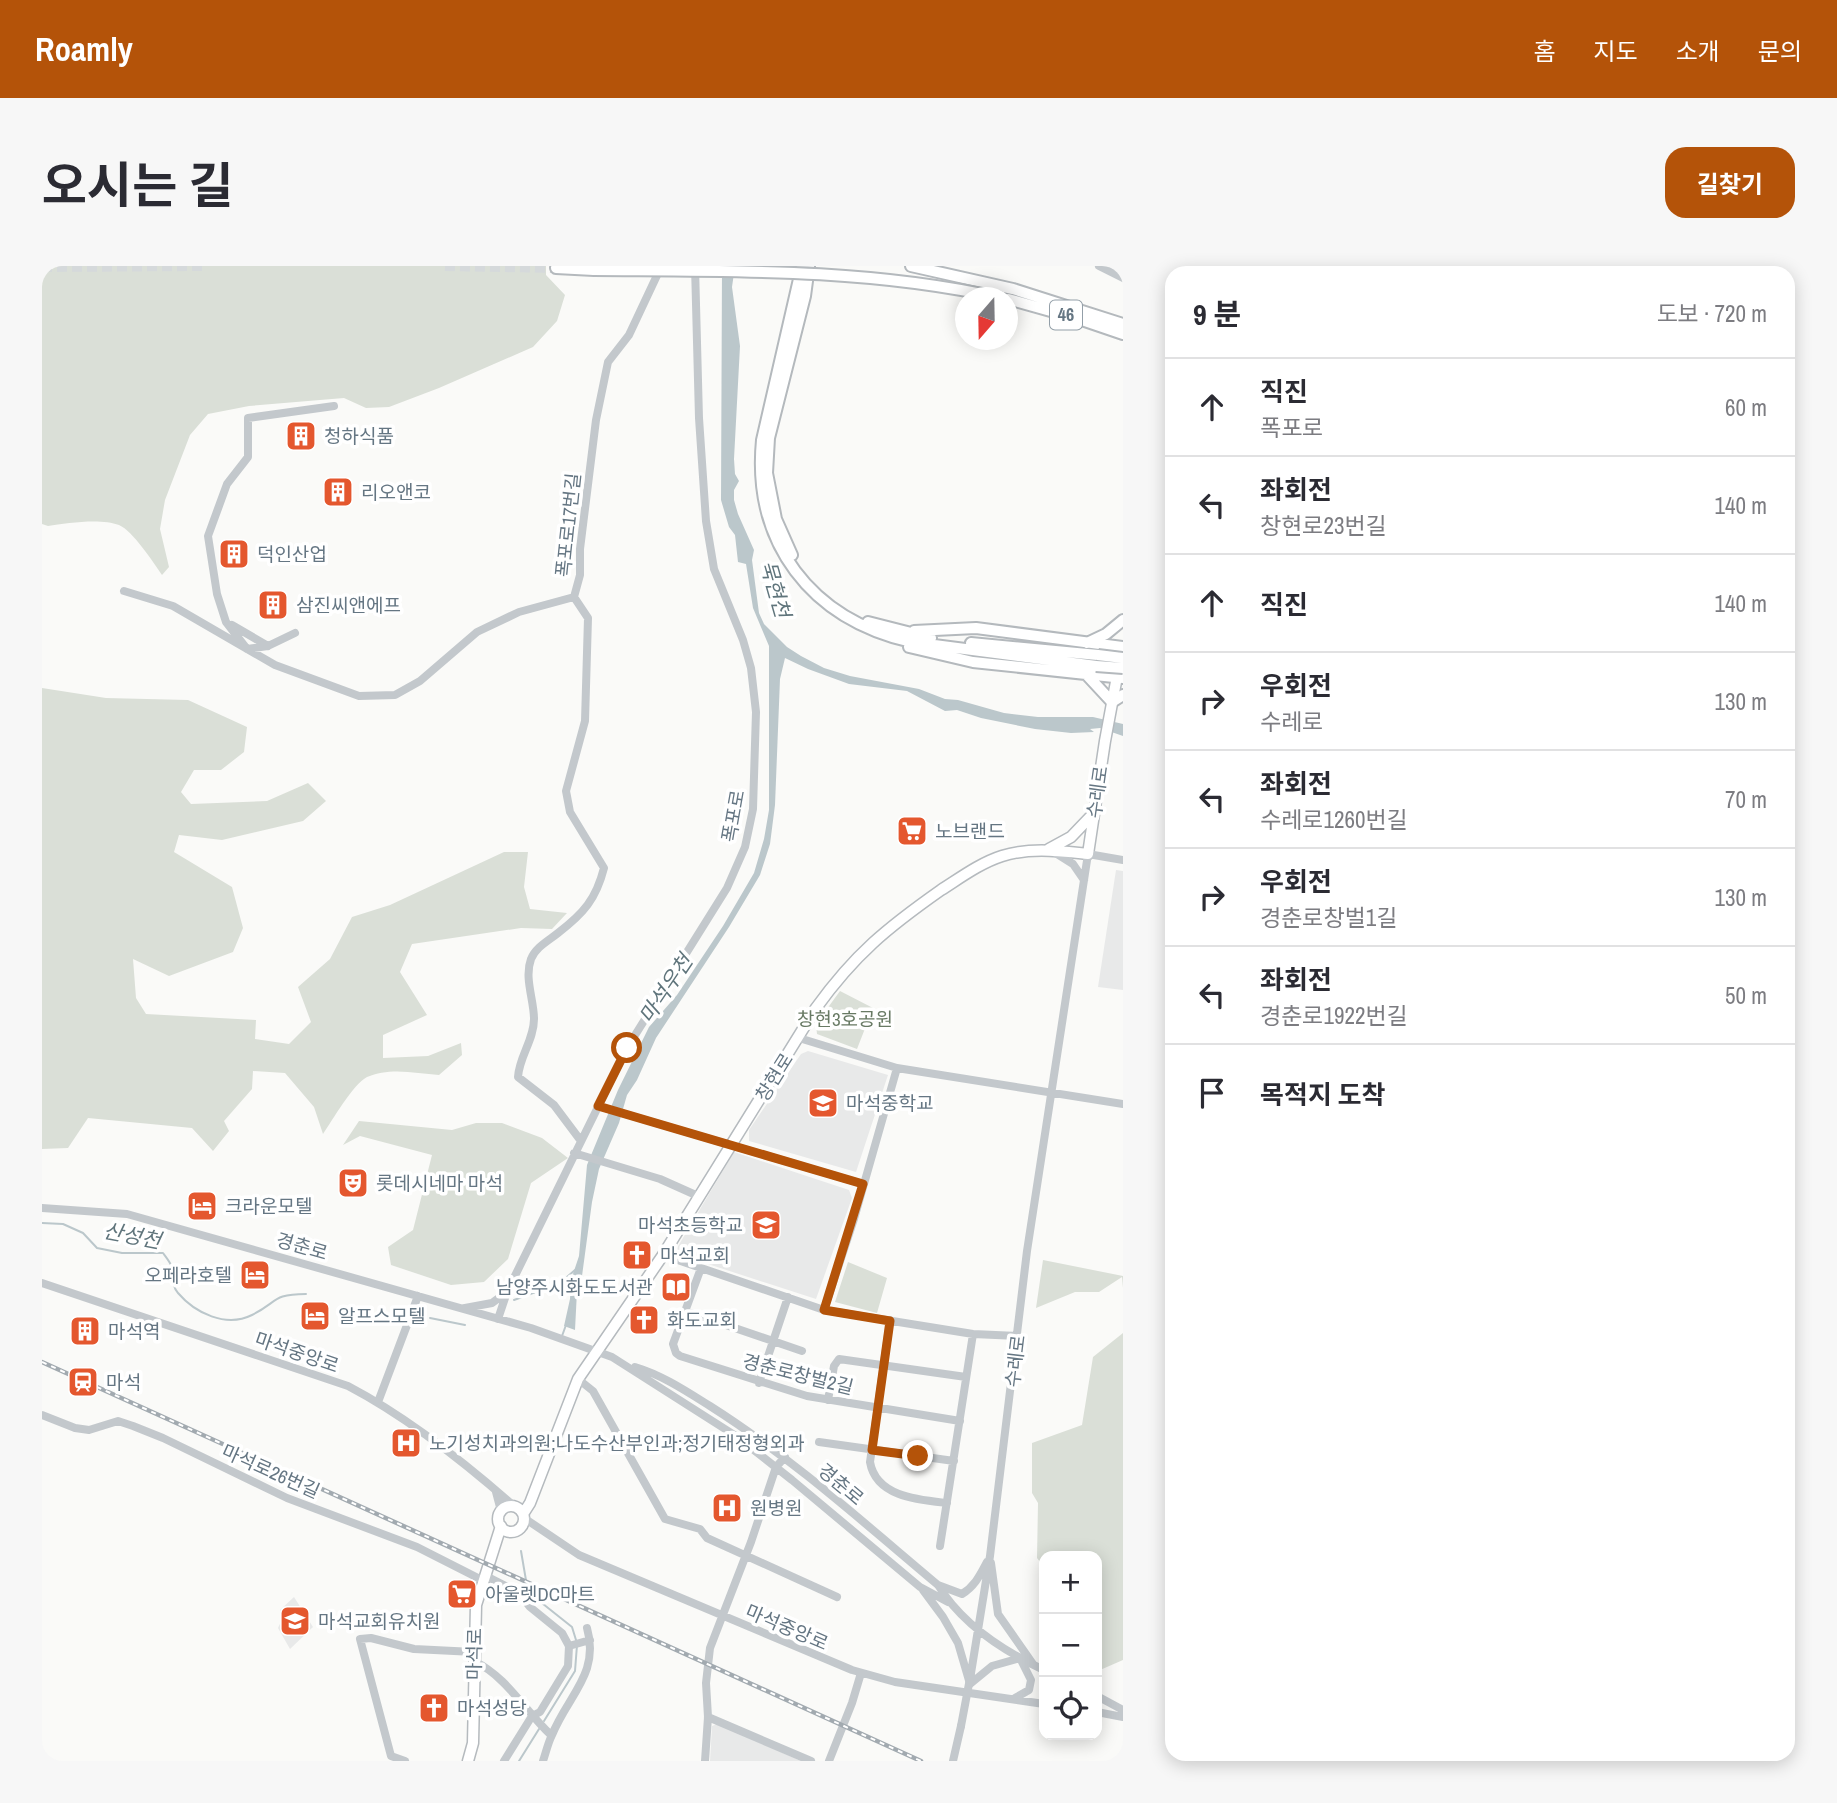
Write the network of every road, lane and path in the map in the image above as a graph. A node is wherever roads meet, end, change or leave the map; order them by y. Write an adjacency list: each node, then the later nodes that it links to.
1 (662, 266): 15 (street, 폭포로17번길)
2 (695, 266): 39 (street, 폭포로)
3 (802, 266): 20 (highway)
4 (810, 266): 18 (highway)
5 (911, 266): 11 (highway, 46)
6 (1099, 266): 8 (street)
7 (556, 268): 9 (highway, bridge)
8 (1123, 278)
9 (955, 289)
10 (1018, 302): 12 (highway, 46)
11 (1123, 324)
12 (1123, 334)
13 (334, 406): 17 (street)
14 (124, 591): 24 (street, 폭포로17번길)
15 (574, 597): 24 (street, 폭포로17번길); 40 (street)
16 (1123, 620): 21 (highway)
17 (226, 622): 22 (street); 24 (street)
18 (900, 631): 21 (highway); 25 (highway)
19 (295, 633): 22 (street)
20 (884, 636): 25 (highway); 26 (highway)
21 (1085, 644): 23 (highway)
22 (268, 646): 24 (street)
23 (1122, 648): 25 (highway, bridge); 27 (main road)
24 (247, 649)
25 (1097, 660): 27 (highway, bridge)
26 (1086, 674): 27 (highway); 29 (highway)
27 (1121, 674): 29 (main road)
28 (1123, 695): 29 (highway)
29 (1112, 702): 30 (main road, 수레로)
30 (1094, 813): 31 (main road); 32 (main road, 수레로)
31 (1049, 849): 32 (main road, 창현로); 34 (street); 35 (main road, 창현로)
32 (1088, 854): 33 (street); 34 (street, 수레로)
33 (1123, 860)
34 (1084, 880): 37 (street, 수레로)
35 (799, 1038): 36 (street); 41 (main road, 창현로)
36 (897, 1069): 37 (street); 43 (street)
37 (1053, 1092): 38 (street); 58 (street, 수레로)
38 (1123, 1104)
39 (602, 1108): 40 (street, 폭포로); 41 (street)
40 (581, 1140): 42 (street, 폭포로)
41 (732, 1145): 43 (street); 44 (main road, 창현로)
42 (574, 1153): 44 (street); 49 (street, 폭포로)
43 (863, 1184): 53 (street)
44 (698, 1196): 46 (main road, 창현로)
45 (42, 1208): 50 (street, 경춘로)
46 (663, 1255): 47 (street); 60 (main road, 창현로)
47 (701, 1268): 51 (street); 54 (street, 경춘로창벌2길)
48 (42, 1283): 68 (street, 마석중앙로)
49 (507, 1292): 52 (street); 55 (street, 폭포로)
50 (418, 1296): 52 (street, 경춘로); 68 (street)
51 (789, 1297): 53 (street); 59 (street)
52 (462, 1308): 55 (street, 경춘로)
53 (824, 1310): 56 (street)
54 (685, 1311): 59 (street, 경춘로창벌2길); 66 (street, 경춘로창벌2길)
55 (498, 1319): 60 (street, 경춘로)
56 (890, 1321): 57 (street); 63 (street)
57 (973, 1334): 58 (street); 64 (street)
58 (1018, 1336): 86 (street, 수레로)
59 (772, 1342): 61 (street, 경춘로창벌2길); 66 (street)
60 (596, 1351): 62 (street, 경춘로); 65 (main road)
61 (802, 1351)
62 (628, 1365): 74 (street, 경춘로); 76 (street, 경춘로)
63 (884, 1365): 64 (street); 67 (street); 69 (street)
64 (966, 1377): 71 (street)
65 (578, 1379): 81 (main road); 85 (street)
66 (760, 1382): 67 (street, 경춘로창벌2길)
67 (828, 1400): 69 (street, 경춘로창벌2길)
68 (378, 1402): 77 (street, 마석중앙로)
69 (877, 1409): 71 (street, 경춘로창벌2길); 73 (street)
70 (42, 1415): 87 (street, 마석로26번길)
71 (960, 1421): 75 (street)
72 (819, 1442): 73 (street)
73 (872, 1450): 75 (street); 78 (street)
74 (785, 1457): 76 (street); 88 (street, 경춘로)
75 (954, 1461): 78 (street)
76 (776, 1467): 85 (street); 89 (street, 경춘로)
77 (494, 1489): 79 (street, 마석중앙로); 80 (street)
78 (947, 1503): 83 (street)
79 (514, 1506): 80 (main road); 81 (main road)
80 (501, 1511): 82 (main road)
81 (521, 1522): 82 (main road); 84 (main road); 92 (street, 마석중앙로)
82 (501, 1526): 84 (main road, 마석로)
83 (940, 1546)
84 (495, 1550): 87 (main road, 마석로)
85 (746, 1554): 90 (street); 92 (street)
86 (990, 1556): 88 (street); 94 (street, 수레로); 99 (street)
87 (485, 1579): 96 (street, 마석로26번길); 97 (main road, 마석로)
88 (938, 1585): 91 (street, 경춘로)
89 (920, 1587): 91 (street, 경춘로); 102 (street, bridge)
90 (837, 1597)
91 (948, 1602): 94 (street, 경춘로)
92 (721, 1615): 101 (street, 마석중앙로); 111 (street)
93 (587, 1628): 95 (street)
94 (977, 1629): 98 (street, 경춘로); 102 (street, 수레로, bridge)
95 (588, 1642): 96 (street); 113 (street)
96 (571, 1646): 110 (street)
97 (474, 1657): 110 (street); 114 (street); 115 (main road, 마석로)
98 (1020, 1658): 99 (street, 경춘로); 102 (street); 105 (street)
99 (1035, 1666): 100 (street, 경춘로)
100 (1039, 1668)
101 (860, 1673): 105 (street, 마석중앙로); 120 (street)
102 (970, 1684): 121 (street, 수레로, bridge)
103 (1102, 1697): 107 (street)
104 (1102, 1698): 108 (street)
105 (1012, 1699): 106 (street, 마석중앙로)
106 (1039, 1703)
107 (1123, 1703)
108 (1123, 1710)
109 (1102, 1713): 112 (street)
110 (534, 1717): 113 (street); 116 (street)
111 (708, 1717): 118 (street); 119 (street)
112 (1123, 1717)
113 (549, 1732): 117 (street)
114 (405, 1761)
115 (468, 1761)
116 (504, 1761)
117 (543, 1761)
118 (705, 1761)
119 (811, 1761)
120 (829, 1761)
121 (953, 1761)

